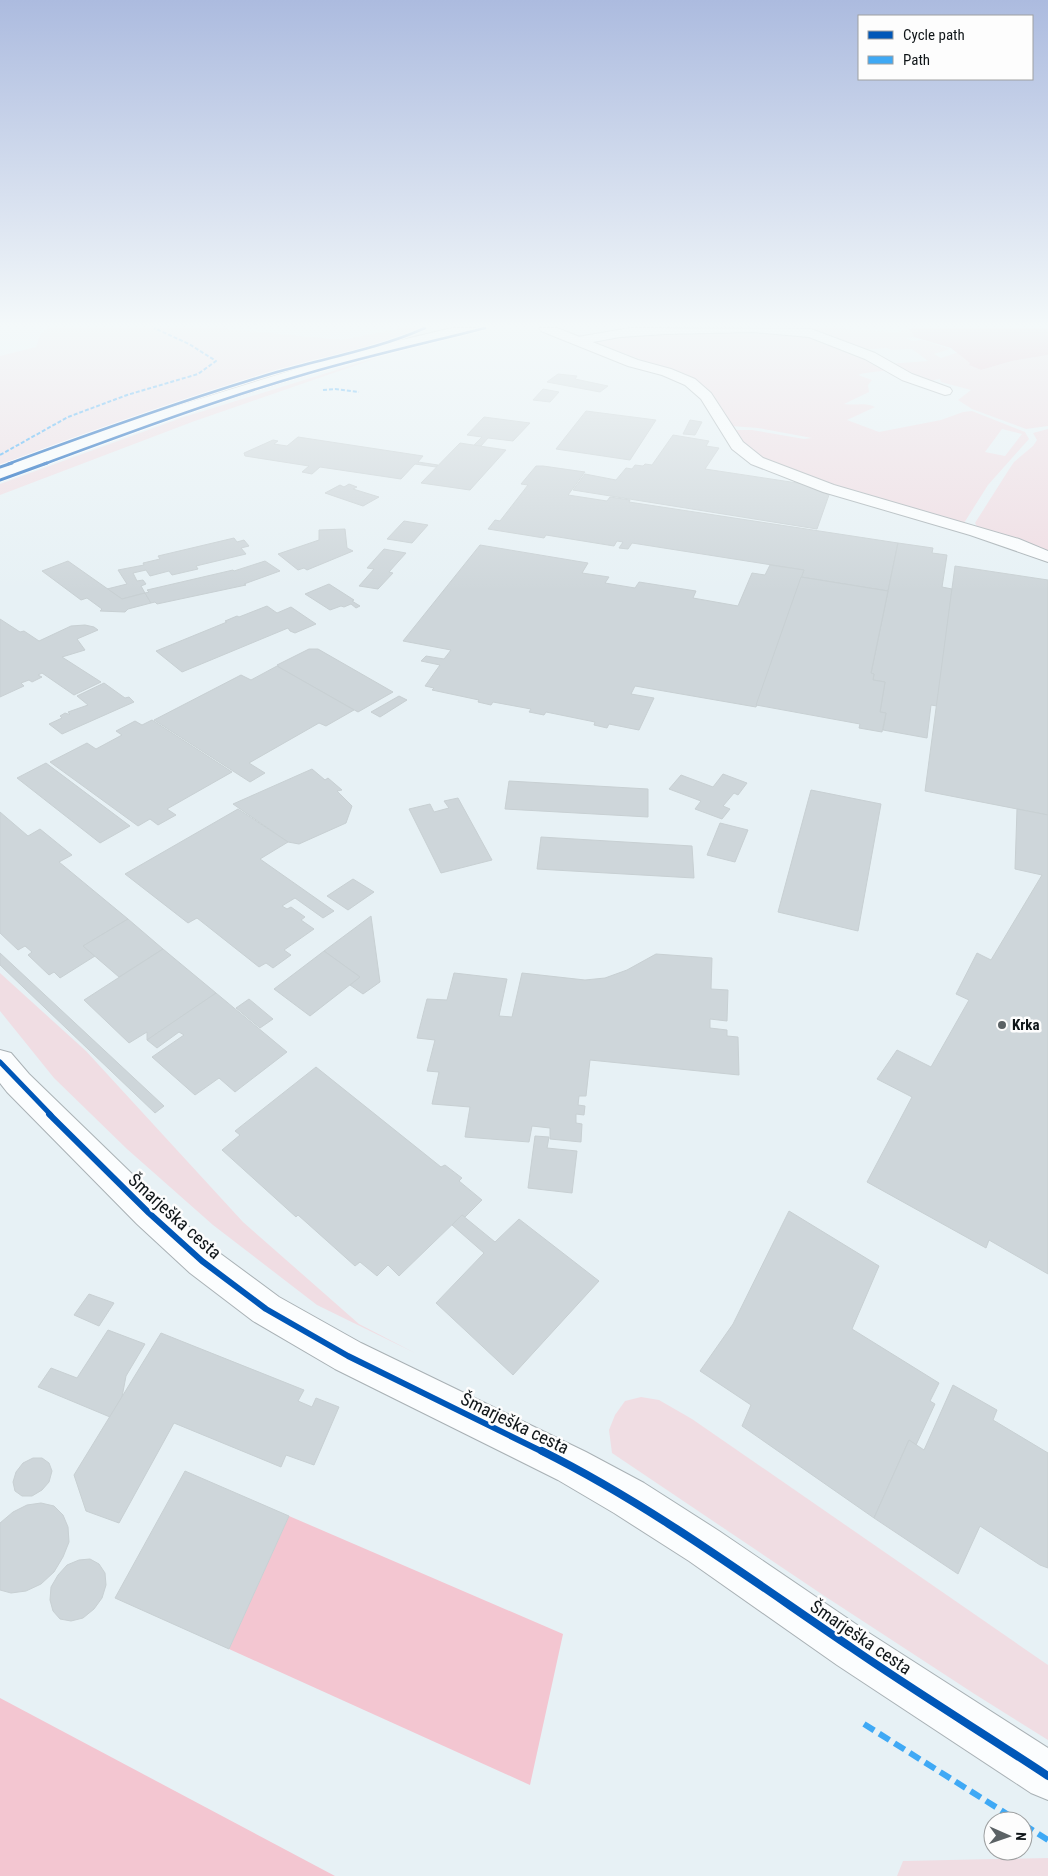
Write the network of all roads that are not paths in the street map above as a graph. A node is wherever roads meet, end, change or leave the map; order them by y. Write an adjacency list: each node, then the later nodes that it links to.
1 (161, 416): 3 (street)
2 (718, 416): 4 (street)
3 (0, 474)
4 (1048, 556)
5 (0, 1062): 6 (street, Šmarješka cesta)
6 (1048, 1776)

